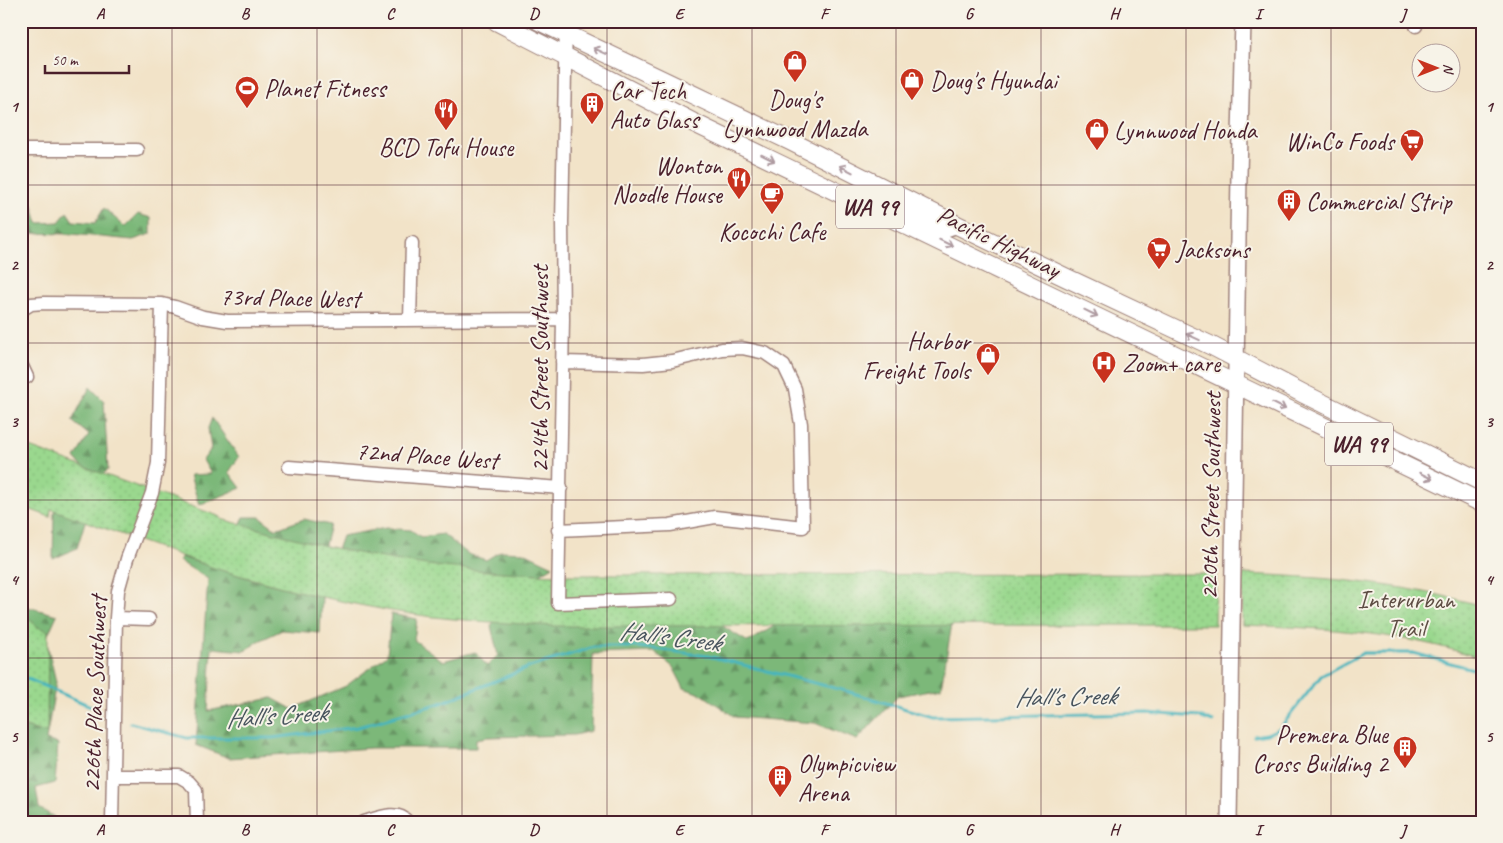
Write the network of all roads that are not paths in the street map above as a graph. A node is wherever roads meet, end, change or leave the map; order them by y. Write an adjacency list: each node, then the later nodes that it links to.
1 (496, 21): 5 (highway, Pacific Highway / WA 99)
2 (539, 21): 4 (highway, Pacific Highway / WA 99)
3 (1243, 21): 15 (main road, 220th Street Southwest)
4 (566, 28): 5 (street, 224th Street Southwest); 9 (highway, Pacific Highway / WA 99, one-way to 4)
5 (565, 56): 8 (highway, Pacific Highway / WA 99, one-way to 8); 13 (street, 224th Street Southwest)
6 (21, 150): 7 (street)
7 (137, 150)
8 (862, 203): 9 (main road); 19 (highway, Pacific Highway / WA 99, one-way to 19)
9 (957, 225): 15 (highway, Pacific Highway / WA 99, one-way to 9)
10 (412, 243): 14 (street)
11 (162, 304): 12 (street, 73rd Place West); 14 (street, 73rd Place West); 26 (street, 226th Place Southwest)
12 (21, 310)
13 (563, 319): 14 (street, 73rd Place West); 16 (street, 224th Street Southwest)
14 (410, 320)
15 (1237, 359): 19 (main road, 220th Street Southwest); 21 (highway, Pacific Highway / WA 99)
16 (562, 362): 22 (street, 224th Street Southwest); 24 (street)
17 (21, 364): 18 (street)
18 (27, 377)
19 (1236, 383): 23 (highway, Pacific Highway / WA 99, one-way to 23); 33 (main road, 220th Street Southwest)
20 (290, 468): 22 (street, 72nd Place West)
21 (1482, 482)
22 (561, 488): 24 (street, 224th Street Southwest)
23 (1482, 503)
24 (558, 530): 25 (street, 224th Street Southwest)
25 (671, 600)
26 (116, 618): 27 (street); 28 (street, 226th Place Southwest)
27 (149, 619)
28 (113, 776): 29 (street, 226th Place Southwest); 30 (street)
29 (112, 822)
30 (197, 822)
31 (364, 822): 32 (street)
32 (408, 822)
33 (1229, 822)

